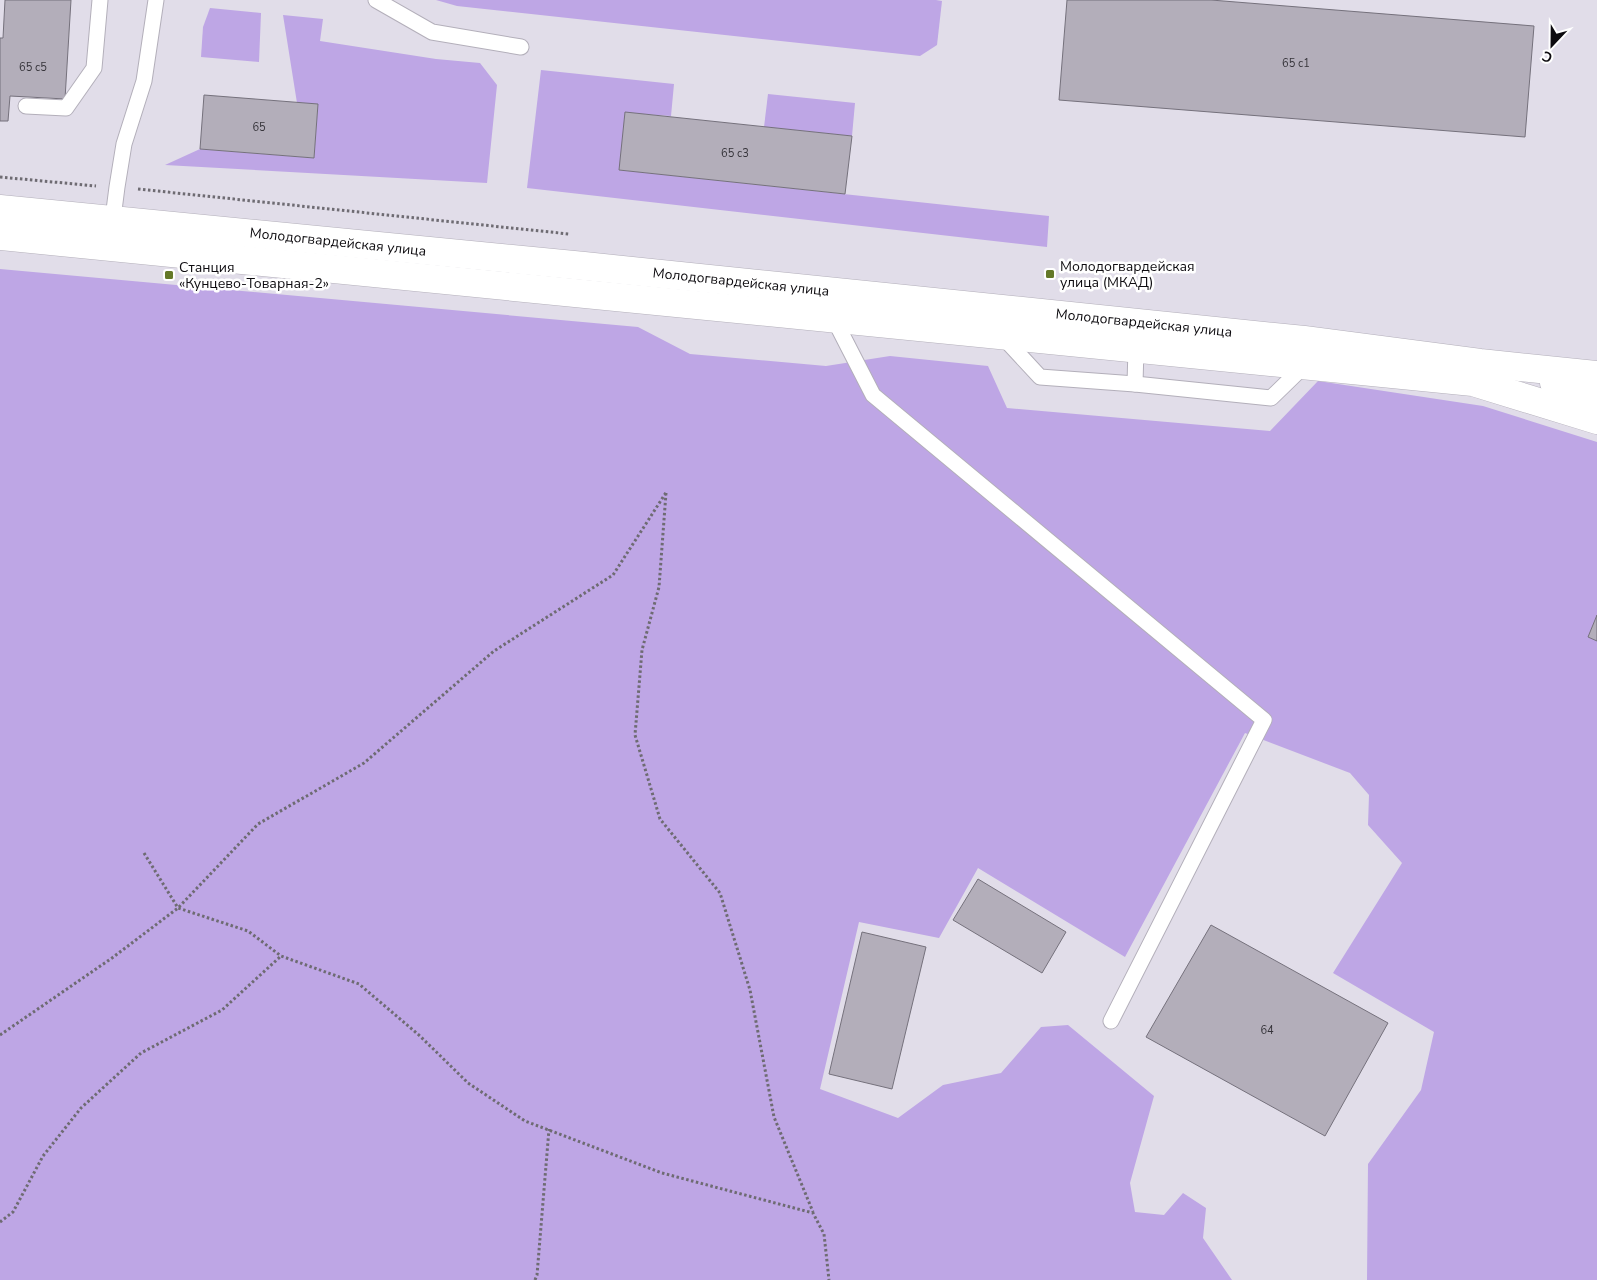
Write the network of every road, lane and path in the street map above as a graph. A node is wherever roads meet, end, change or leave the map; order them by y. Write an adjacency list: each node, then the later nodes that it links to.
1 (100, 0): 5 (lane)
2 (156, 0): 7 (lane)
3 (376, 0): 4 (lane)
4 (521, 47)
5 (26, 106)
6 (0, 209): 7 (main road, Молодогвардейская улица)
7 (113, 220): 9 (lane); 13 (main road, Молодогвардейская улица)
8 (0, 236): 9 (main road, Молодогвардейская улица)
9 (111, 247): 10 (main road, Молодогвардейская улица)
10 (834, 319): 11 (main road, Молодогвардейская улица); 22 (lane)
11 (1002, 336): 12 (main road, Молодогвардейская улица); 16 (lane)
12 (1136, 348): 13 (main road, Молодогвардейская улица); 16 (lane)
13 (1305, 352): 14 (main road, Молодогвардейская улица); 16 (lane)
14 (1477, 373): 15 (main road); 17 (main road); 18 (main road)
15 (1597, 375)
16 (1135, 384)
17 (1597, 395)
18 (1597, 420)
19 (144, 853): 20 (path)
20 (178, 908): 21 (path); 23 (path); 25 (path)
21 (281, 956): 24 (path); 26 (path)
22 (1111, 1021)
23 (0, 1035)
24 (549, 1129): 25 (path); 27 (path)
25 (813, 1213): 28 (path)
26 (0, 1222)
27 (534, 1280)
28 (829, 1280)

